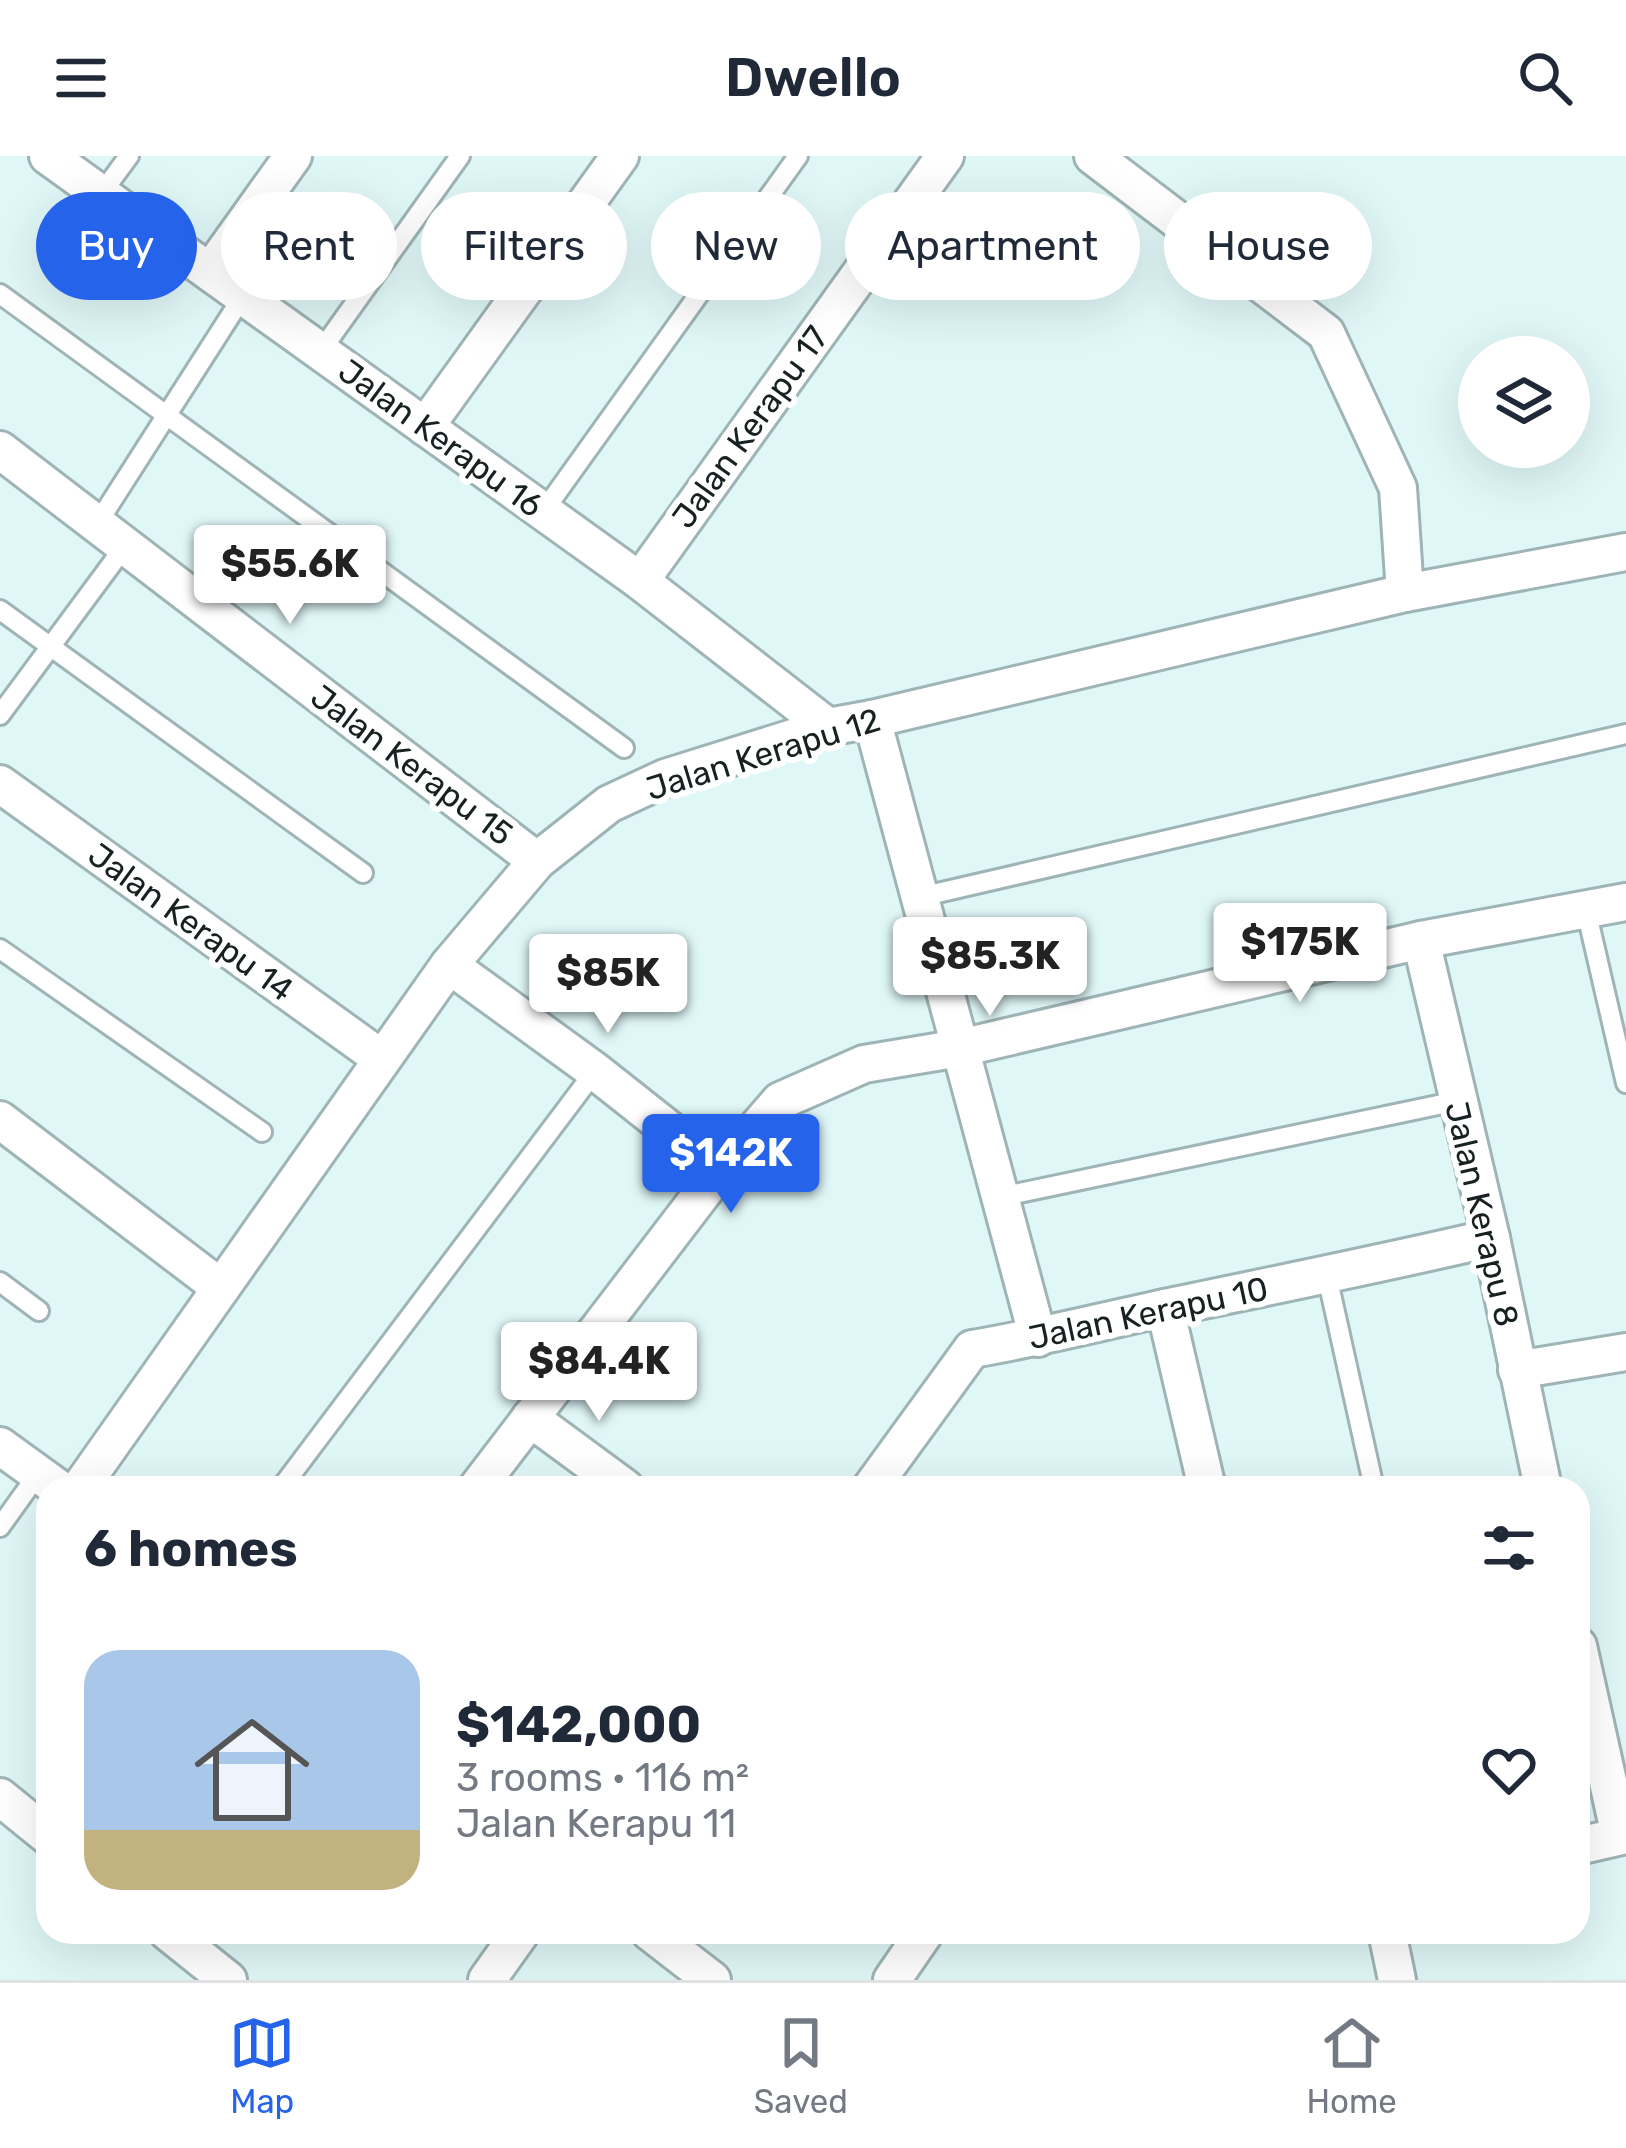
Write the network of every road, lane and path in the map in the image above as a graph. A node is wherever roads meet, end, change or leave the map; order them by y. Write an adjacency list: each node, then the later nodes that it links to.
1 (49, 156): 9 (street, Jalan Kerapu 16)
2 (129, 156): 10 (lane)
3 (293, 156): 12 (street)
4 (460, 156): 17 (lane)
5 (620, 156): 19 (street)
6 (798, 156): 21 (lane)
7 (945, 156): 24 (street, Jalan Kerapu 17)
8 (1093, 156): 25 (street)
9 (98, 192)
10 (102, 192)
11 (197, 263): 12 (street, Jalan Kerapu 16)
12 (210, 272): 13 (street, Jalan Kerapu 16)
13 (221, 280)
14 (0, 294): 18 (lane)
15 (240, 300): 18 (lane)
16 (248, 300): 17 (street, Jalan Kerapu 16)
17 (320, 352): 19 (street, Jalan Kerapu 16)
18 (167, 415): 22 (lane); 32 (lane)
19 (425, 428): 21 (street, Jalan Kerapu 16)
20 (0, 450): 22 (street, Jalan Kerapu 15)
21 (543, 512): 24 (street, Jalan Kerapu 16)
22 (111, 535): 27 (lane); 34 (street, Jalan Kerapu 15)
23 (1626, 551): 25 (street, Jalan Kerapu 12)
24 (640, 581): 30 (street, Jalan Kerapu 16)
25 (1405, 593): 29 (street, Jalan Kerapu 12)
26 (0, 610): 27 (lane)
27 (51, 646): 28 (lane); 35 (lane)
28 (0, 715)
29 (872, 719): 30 (street, Jalan Kerapu 12); 36 (street)
30 (828, 727): 34 (street, Jalan Kerapu 12)
31 (1626, 734): 36 (lane)
32 (623, 748)
33 (0, 784): 43 (street, Jalan Kerapu 14)
34 (537, 860): 41 (street, Jalan Kerapu 12)
35 (363, 873)
36 (920, 897): 42 (street)
37 (1626, 902): 38 (street)
38 (1586, 910): 39 (street); 45 (lane)
39 (1421, 940): 42 (street); 46 (street, Jalan Kerapu 8)
40 (0, 949): 48 (lane)
41 (449, 965): 43 (street, Jalan Kerapu 12); 44 (street)
42 (960, 1048): 49 (street); 50 (street)
43 (382, 1059): 54 (street, Jalan Kerapu 12)
44 (595, 1071): 49 (street); 64 (lane)
45 (1626, 1083)
46 (1457, 1101): 50 (lane); 51 (street, Jalan Kerapu 8)
47 (0, 1120): 54 (street)
48 (262, 1132)
49 (720, 1170): 60 (street)
50 (1000, 1197): 57 (street)
51 (1491, 1238): 52 (street, Jalan Kerapu 10); 59 (street, Jalan Kerapu 8)
52 (1327, 1276): 55 (street, Jalan Kerapu 10); 69 (lane)
53 (0, 1282): 56 (lane)
54 (221, 1288): 63 (street, Jalan Kerapu 12)
55 (1165, 1308): 57 (street, Jalan Kerapu 10); 68 (street)
56 (39, 1311)
57 (1038, 1338): 67 (street, Jalan Kerapu 10)
58 (1626, 1352): 59 (street)
59 (1517, 1370): 70 (street, Jalan Kerapu 8)
60 (530, 1418): 65 (street); 66 (street)
61 (1, 1449): 62 (street)
62 (41, 1476)
63 (88, 1476)
64 (290, 1476)
65 (486, 1476)
66 (609, 1476)
67 (880, 1476)
68 (1204, 1476)
69 (1371, 1476)
70 (1540, 1476)
71 (36, 1492): 72 (lane)
72 (0, 1527)
73 (1590, 1696): 76 (street)
74 (0, 1797): 75 (street)
75 (36, 1826)
76 (1623, 1835): 77 (street)
77 (1590, 1843)
78 (183, 1944): 83 (street)
79 (512, 1944): 84 (street)
80 (666, 1944): 85 (street)
81 (917, 1944): 86 (street)
82 (1390, 1944): 87 (street)
83 (228, 1980)
84 (487, 1980)
85 (712, 1980)
86 (892, 1980)
87 (1397, 1980)

